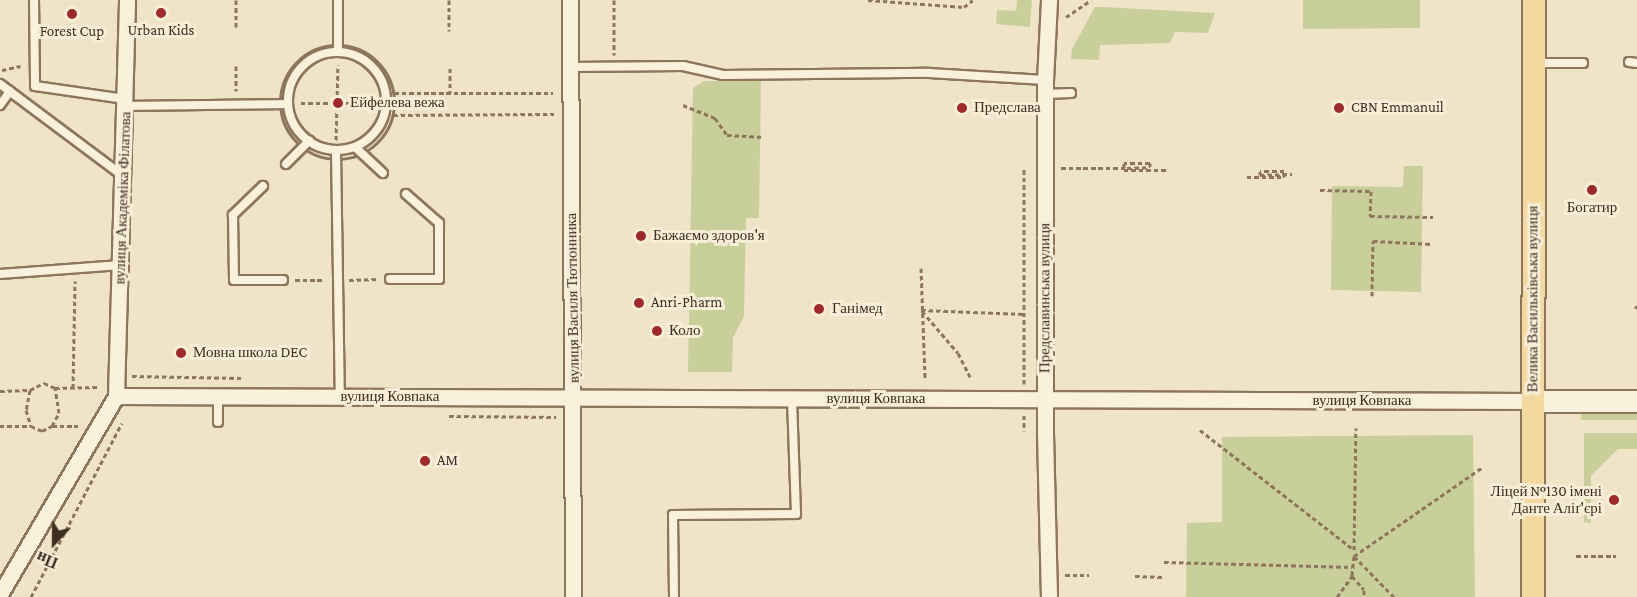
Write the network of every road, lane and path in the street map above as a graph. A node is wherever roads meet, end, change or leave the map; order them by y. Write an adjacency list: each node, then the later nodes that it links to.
1 (34, 0): 35 (lane)
2 (127, 0): 35 (street, вулиця Академіка Філатова)
3 (236, 0): 14 (path)
4 (338, 0): 16 (lane)
5 (449, 0): 15 (path)
6 (570, 0): 21 (street, вулиця Василя Тютюнника)
7 (614, 0): 22 (path)
8 (868, 0): 9 (path)
9 (973, 0)
10 (1049, 0): 27 (street, Предславинська вулиця)
11 (1091, 0): 13 (path)
12 (1534, 0): 17 (main road, Велика Васильківська вулиця)
13 (1063, 19)
14 (236, 27)
15 (449, 31)
16 (338, 49): 30 (path); 38 (lane); 38 (path); 46 (lane)
17 (1534, 63): 18 (lane); 86 (main road, Велика Васильківська вулиця)
18 (1582, 63)
19 (22, 65): 24 (path)
20 (236, 66): 29 (path)
21 (570, 67): 22 (lane); 83 (street, вулиця Василя Тютюнника)
22 (614, 67): 27 (lane)
23 (450, 68): 31 (path)
24 (0, 71)
25 (338, 71): 34 (path)
26 (0, 84): 28 (lane)
27 (1045, 87): 33 (lane); 51 (street, Предславинська вулиця)
28 (10, 91): 39 (lane); 55 (lane)
29 (236, 92)
30 (394, 93): 31 (path); 42 (path)
31 (450, 93): 32 (path)
32 (558, 93)
33 (1071, 93)
34 (337, 101): 36 (path); 37 (path); 43 (path)
35 (126, 103): 38 (lane); 55 (street, вулиця Академіка Філатова)
36 (301, 103)
37 (376, 103)
38 (284, 104): 45 (lane); 45 (path)
39 (0, 105)
40 (683, 105): 44 (path)
41 (559, 114): 42 (path)
42 (393, 115): 47 (path)
43 (336, 136)
44 (764, 137)
45 (306, 144): 48 (lane); 48 (path); 49 (lane)
46 (354, 147): 47 (lane); 48 (lane)
47 (361, 153): 48 (path); 53 (lane)
48 (336, 155): 82 (lane)
49 (286, 164)
50 (1024, 167): 70 (path)
51 (1045, 168): 52 (path); 85 (street, Предславинська вулиця)
52 (1166, 170)
53 (383, 173)
54 (1292, 174): 56 (path, bridge)
55 (124, 177): 62 (street, вулиця Академіка Філатова)
56 (1247, 177)
57 (263, 186): 67 (lane)
58 (1320, 190): 60 (path)
59 (406, 194): 66 (lane)
60 (1433, 217)
61 (1433, 244): 68 (path)
62 (121, 266): 64 (lane); 80 (street, вулиця Академіка Філатова)
63 (921, 268): 69 (path)
64 (75, 269): 65 (lane); 77 (path)
65 (0, 274)
66 (390, 279)
67 (283, 280)
68 (1372, 296)
69 (921, 310): 70 (path); 72 (path); 74 (path)
70 (1024, 314): 73 (path)
71 (103, 375): 75 (path)
72 (970, 377)
73 (1024, 377)
74 (925, 378)
75 (102, 387): 77 (path); 80 (path)
76 (55, 388): 77 (path); 78 (path); 92 (path)
77 (73, 388)
78 (30, 390): 79 (path); 91 (path)
79 (0, 391)
80 (108, 396): 81 (street, вулиця Ковпака); 108 (street)
81 (218, 396): 82 (street, вулиця Ковпака); 89 (lane)
82 (340, 397): 83 (street, вулиця Ковпака)
83 (574, 398): 84 (street, вулиця Ковпака); 110 (street, вулиця Василя Тютюнника)
84 (792, 398): 85 (street, вулиця Ковпака); 111 (lane)
85 (1045, 400): 86 (street, вулиця Ковпака); 104 (street, Предславинська вулиця)
86 (1532, 401): 87 (street, вулиця Ковпака); 116 (main road, Велика Васильківська вулиця)
87 (1637, 401)
88 (127, 412): 109 (path)
89 (218, 422)
90 (0, 426): 91 (path)
91 (31, 426): 92 (path)
92 (52, 426): 95 (path)
93 (1356, 428): 97 (path)
94 (1200, 430): 97 (path)
95 (77, 436)
96 (1483, 467): 98 (path)
97 (1354, 550): 98 (path)
98 (1354, 556): 102 (path); 115 (path)
99 (1576, 556): 100 (path)
100 (1616, 556)
101 (1164, 562): 102 (path)
102 (1352, 567): 106 (path)
103 (1089, 575): 104 (path)
104 (1048, 576): 112 (street, Предславинська вулиця)
105 (1134, 576): 107 (path)
106 (1352, 576): 113 (path); 114 (path)
107 (1164, 577)
108 (0, 594)
109 (31, 597)
110 (573, 597)
111 (674, 597)
112 (1049, 597)
113 (1337, 597)
114 (1364, 597)
115 (1394, 597)
116 (1533, 597)

